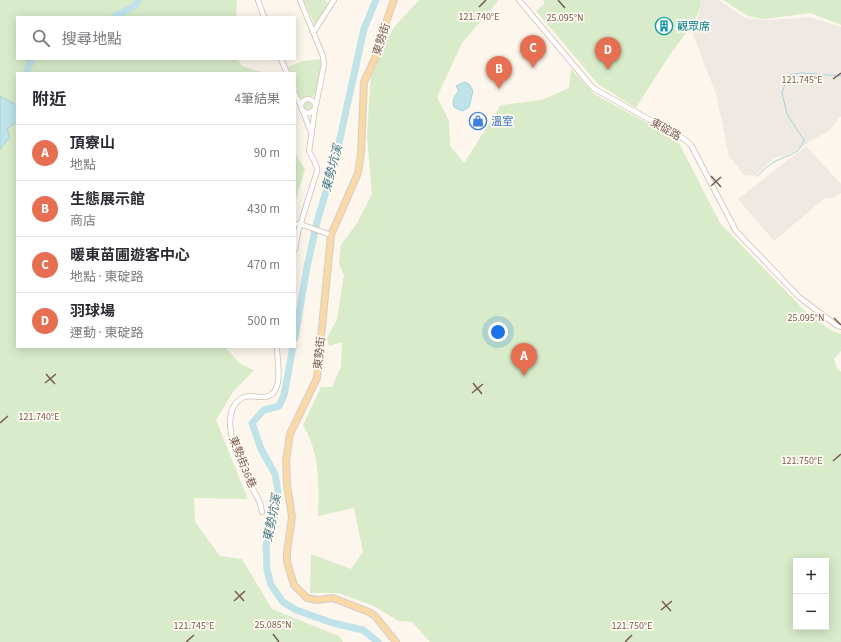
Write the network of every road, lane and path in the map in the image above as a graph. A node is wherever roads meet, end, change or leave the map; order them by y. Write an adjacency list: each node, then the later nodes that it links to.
1 (258, 0): 6 (street)
2 (300, 0): 7 (street)
3 (394, 0): 15 (main road, 東勢街)
4 (519, 0): 17 (street, 東碇路)
5 (332, 1): 7 (street)
6 (264, 16)
7 (314, 31): 11 (street)
8 (281, 60): 9 (street)
9 (287, 72)
10 (296, 96): 12 (street)
11 (315, 107): 12 (street); 12 (street); 13 (street)
12 (302, 108): 13 (street)
13 (311, 132): 14 (street)
14 (300, 225): 15 (street); 16 (street)
15 (328, 234): 20 (main road, 東勢街)
16 (296, 244)
17 (841, 327)
18 (277, 348): 19 (street, 東勢街36巷)
19 (262, 512)
20 (396, 642)

